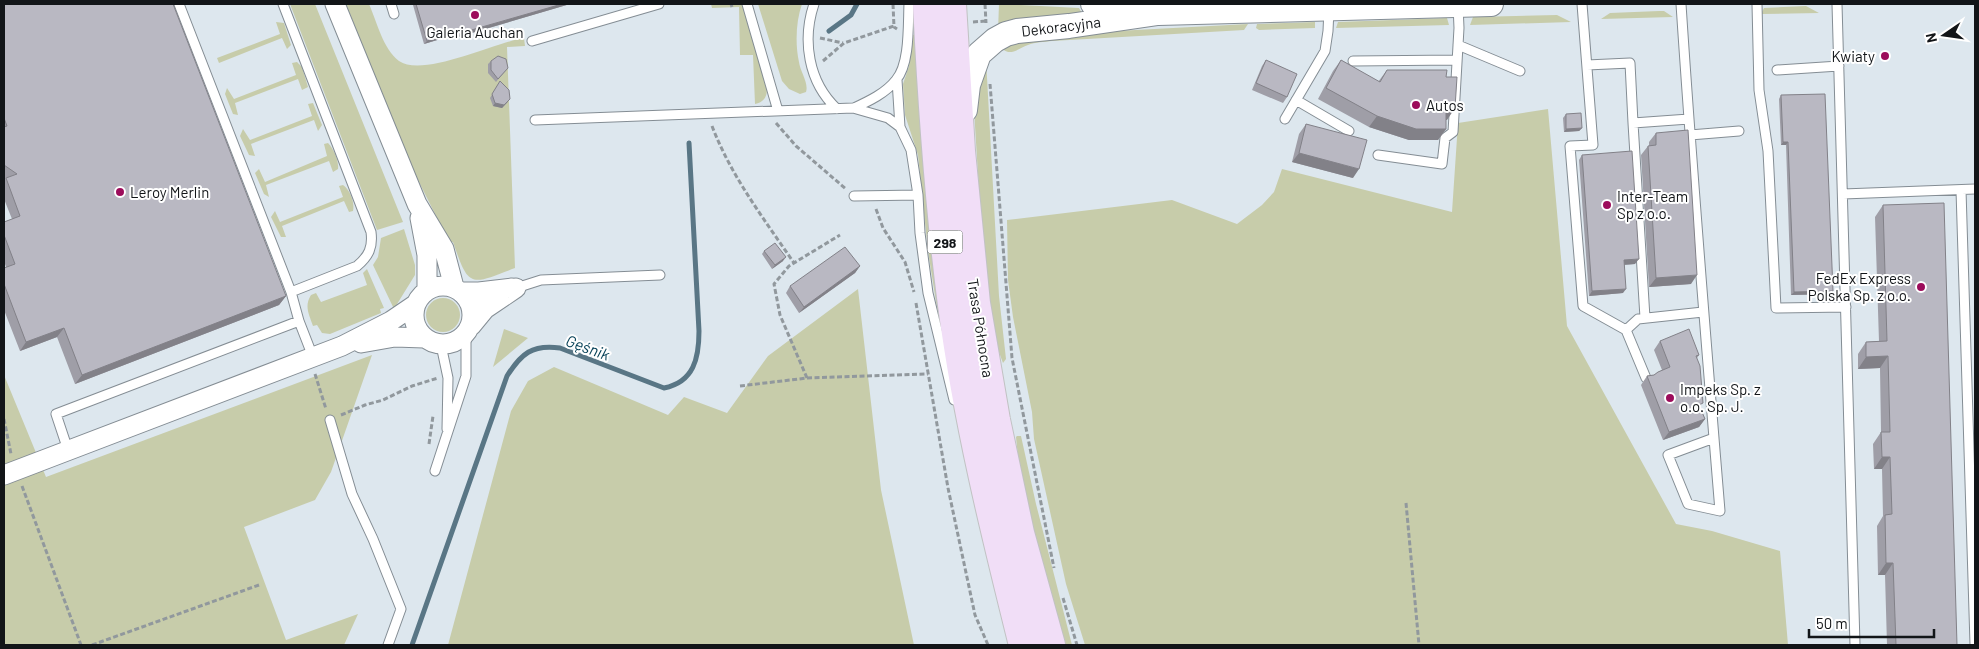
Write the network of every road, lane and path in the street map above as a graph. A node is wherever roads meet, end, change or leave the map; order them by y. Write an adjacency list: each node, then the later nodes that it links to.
1 (180, 4): 67 (lane)
2 (283, 4): 67 (lane)
3 (335, 4): 60 (street)
4 (391, 4): 23 (lane)
5 (659, 4): 27 (lane)
6 (747, 4): 42 (lane)
7 (814, 4): 26 (lane)
8 (893, 4): 25 (path)
9 (909, 4): 38 (lane)
10 (927, 4): 96 (main road, Trasa Północna / 298)
11 (952, 4): 53 (main road, Trasa Północna / 298)
12 (1093, 4): 22 (street, Dekoracyjna)
13 (1491, 4): 19 (street, Dekoracyjna)
14 (1582, 4): 32 (lane)
15 (1681, 4): 46 (lane)
16 (1757, 4): 69 (lane)
17 (1837, 4): 33 (lane)
18 (1422, 5): 19 (street, Dekoracyjna); 21 (street, Dekoracyjna)
19 (1458, 5): 29 (lane)
20 (1240, 7): 21 (street, Dekoracyjna); 22 (street, Dekoracyjna)
21 (1329, 8): 39 (lane)
22 (1161, 10): 53 (street, Dekoracyjna)
23 (394, 14)
24 (899, 25): 25 (path)
25 (894, 27): 28 (path)
26 (808, 34): 28 (path); 34 (lane)
27 (532, 41)
28 (844, 43): 34 (path)
29 (1458, 45): 30 (lane); 36 (lane)
30 (1457, 60): 31 (lane); 54 (lane)
31 (1353, 61)
32 (1587, 65): 48 (lane); 74 (lane)
33 (1839, 66): 35 (lane); 58 (lane)
34 (813, 70): 40 (lane)
35 (1777, 70)
36 (1520, 71)
37 (990, 79): 98 (path)
38 (897, 80): 41 (lane); 49 (lane)
39 (1296, 100): 45 (lane); 50 (lane)
40 (837, 108): 41 (lane); 42 (lane)
41 (853, 108): 49 (lane)
42 (778, 111): 43 (lane)
43 (766, 112): 44 (lane); 59 (path)
44 (707, 114): 47 (lane); 63 (path)
45 (1285, 119)
46 (1689, 119): 48 (lane); 52 (lane)
47 (535, 120)
48 (1633, 123): 71 (lane)
49 (900, 127): 57 (lane)
50 (1349, 131)
51 (1739, 131): 52 (lane)
52 (1690, 135): 70 (lane)
53 (961, 151): 107 (main road, Trasa Północna / 298)
54 (1378, 155)
55 (1975, 189): 56 (lane)
56 (1961, 190): 58 (lane); 101 (lane)
57 (918, 194): 59 (lane); 86 (lane)
58 (1843, 194): 69 (lane)
59 (854, 196)
60 (417, 204): 66 (street); 68 (street)
61 (876, 209): 79 (path)
62 (840, 235): 63 (path)
63 (794, 262): 81 (path)
64 (660, 275): 65 (lane)
65 (516, 288): 66 (street); 73 (street)
66 (458, 290): 68 (street); 73 (street)
67 (292, 292): 72 (lane)
68 (422, 297): 75 (street); 76 (street)
69 (1846, 307): 110 (lane)
70 (1703, 312): 71 (lane); 90 (lane)
71 (1645, 318): 74 (lane)
72 (300, 321): 77 (lane); 93 (lane)
73 (468, 330): 75 (street); 91 (lane)
74 (1626, 330): 82 (lane)
75 (433, 341): 76 (street); 91 (lane)
76 (342, 346): 77 (street)
77 (314, 365): 88 (path); 93 (street)
78 (439, 373): 80 (path)
79 (928, 374): 81 (path); 105 (path)
80 (438, 378): 84 (path); 88 (path)
81 (807, 378): 83 (path)
82 (1646, 378)
83 (740, 386)
84 (437, 388)
85 (434, 408): 92 (path)
86 (957, 413)
87 (4, 419): 94 (path)
88 (330, 420): 104 (lane)
89 (964, 438): 96 (lane)
90 (1714, 438): 90 (lane)
91 (447, 439): 95 (lane)
92 (429, 447)
93 (68, 450): 94 (street)
94 (11, 469): 102 (path)
95 (435, 471)
96 (982, 477): 106 (main road, Trasa Północna / 298)
97 (1406, 503): 109 (path)
98 (1055, 573)
99 (259, 585): 103 (path)
100 (1060, 591): 108 (path)
101 (1975, 644)
102 (81, 645)
103 (92, 645)
104 (388, 645)
105 (988, 645)
106 (1024, 645)
107 (1051, 645)
108 (1077, 645)
109 (1419, 645)
110 (1855, 645)

